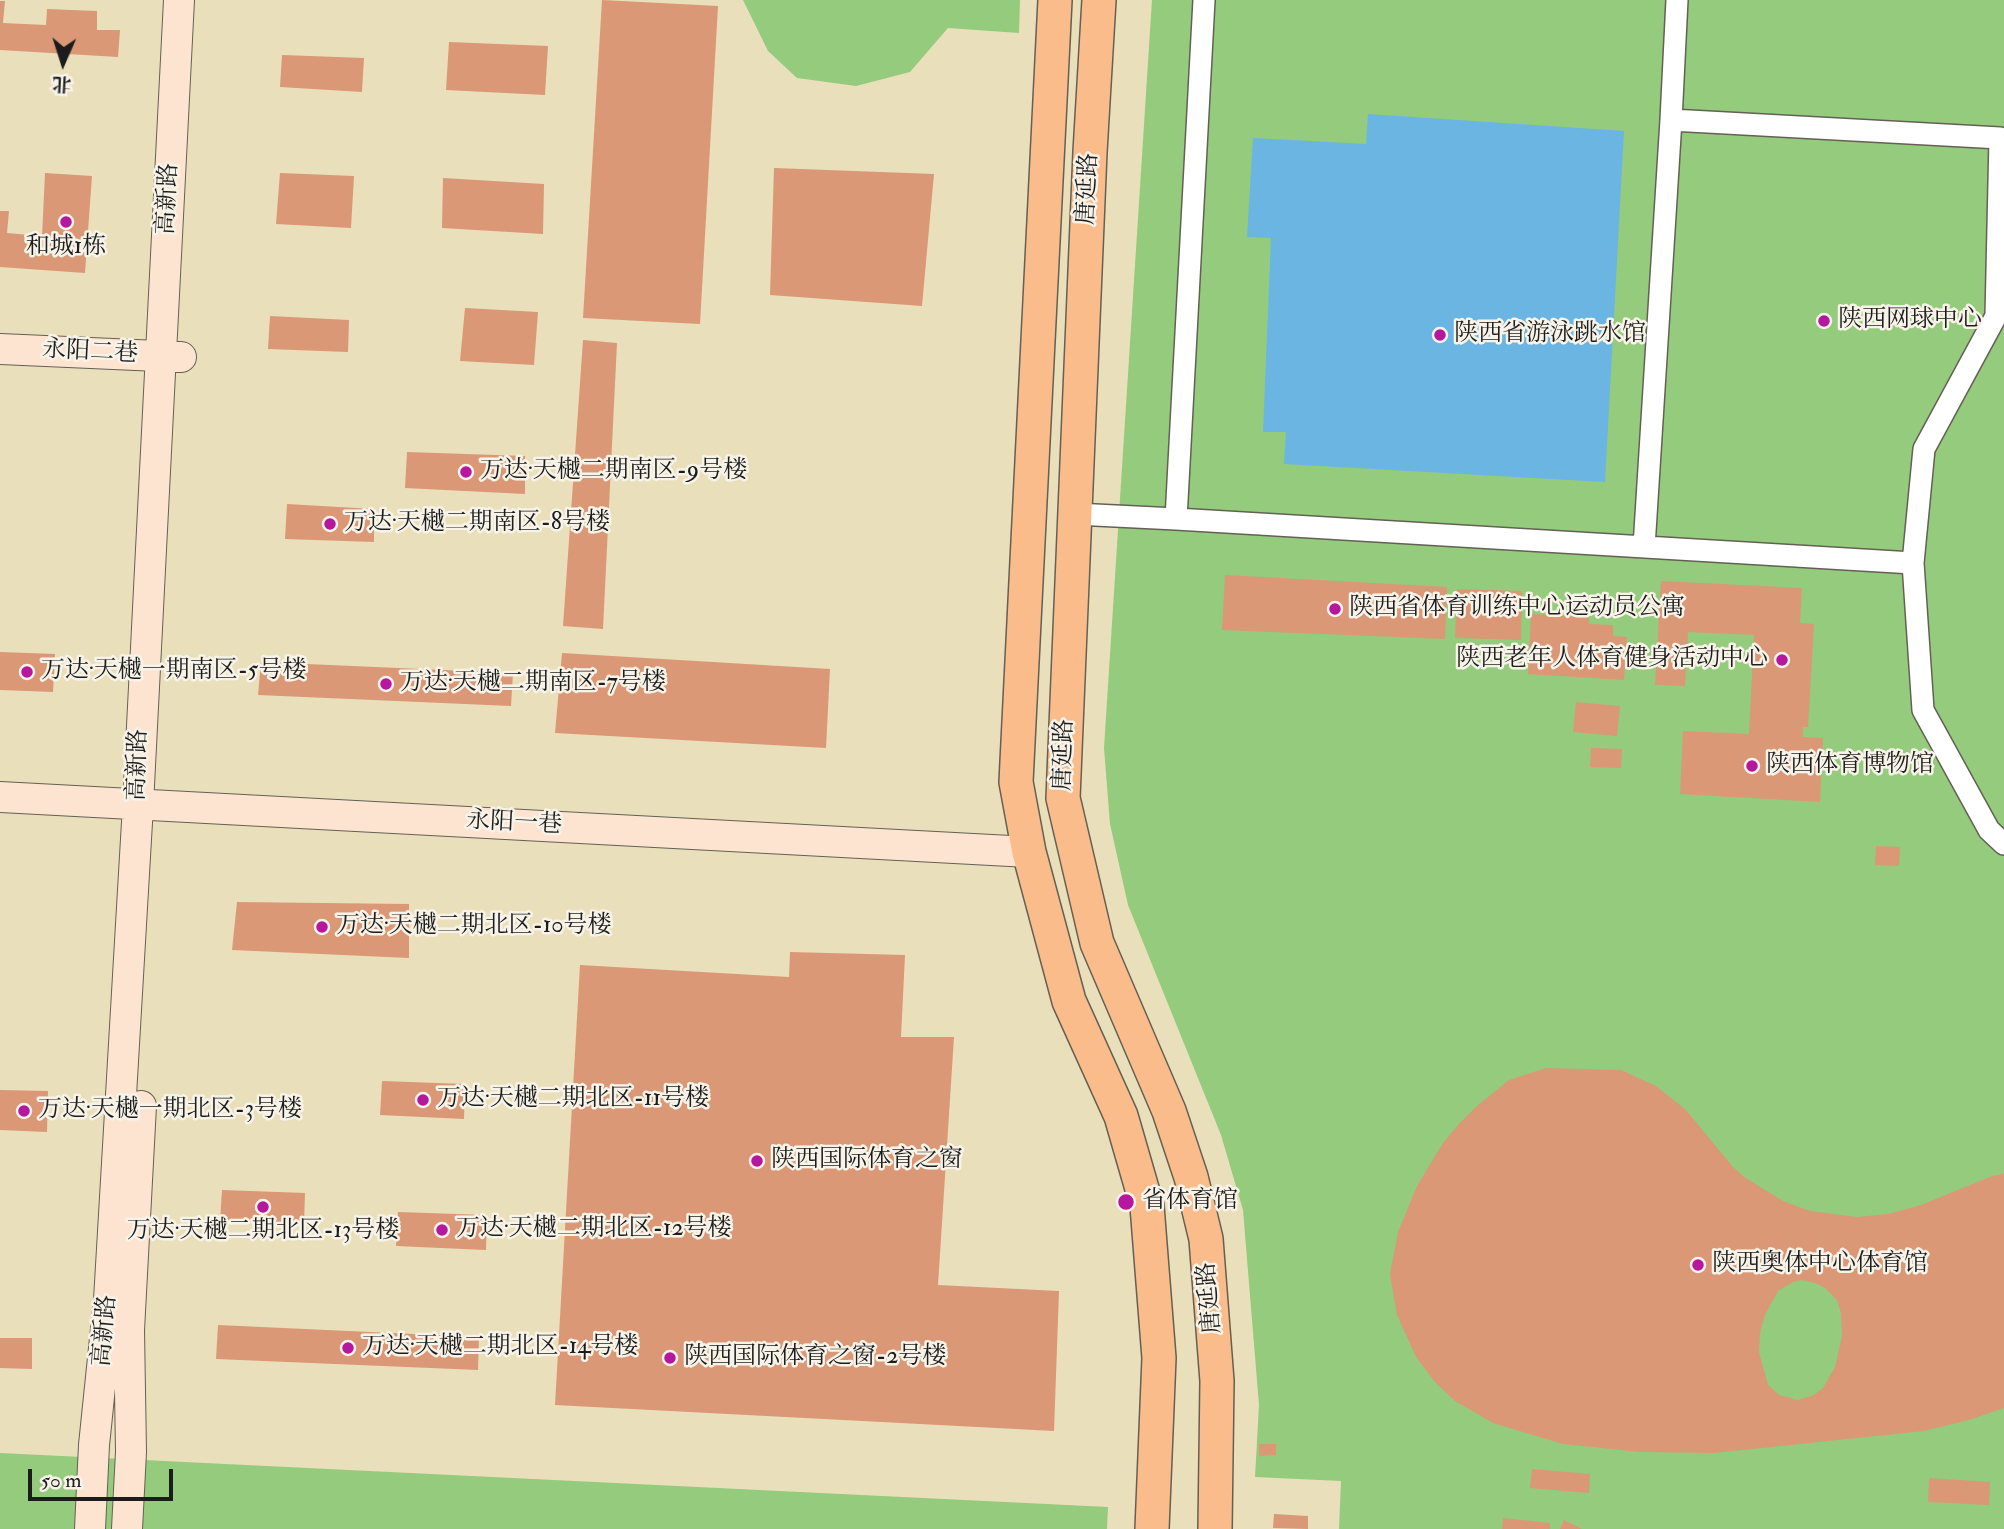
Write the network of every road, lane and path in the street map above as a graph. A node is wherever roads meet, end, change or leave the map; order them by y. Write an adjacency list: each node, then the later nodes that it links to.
1 (179, 0): 10 (main road, 高新路)
2 (199, 0): 10 (main road, 高新路)
3 (1055, 0): 18 (main road, 唐延路)
4 (1099, 0): 11 (main road, 唐延路)
5 (1203, 0): 12 (street)
6 (1677, 0): 7 (street)
7 (1671, 120): 8 (street); 13 (street)
8 (2000, 313): 14 (street)
9 (0, 349): 10 (main road, 永阳二巷)
10 (171, 356): 16 (main road, 高新路)
11 (1075, 514): 12 (street); 23 (main road, 唐延路)
12 (1176, 519): 13 (street)
13 (1644, 547): 14 (street)
14 (1913, 563): 19 (street)
15 (0, 778): 16 (main road, 永阳一巷)
16 (147, 795): 17 (main road, 永阳一巷); 18 (main road, 永阳一巷); 20 (main road, 高新路); 21 (main road, 高新路)
17 (0, 797)
18 (1027, 842): 22 (main road, 唐延路)
19 (2004, 844)
20 (90, 1529)
21 (127, 1529)
22 (1152, 1529)
23 (1215, 1529)

